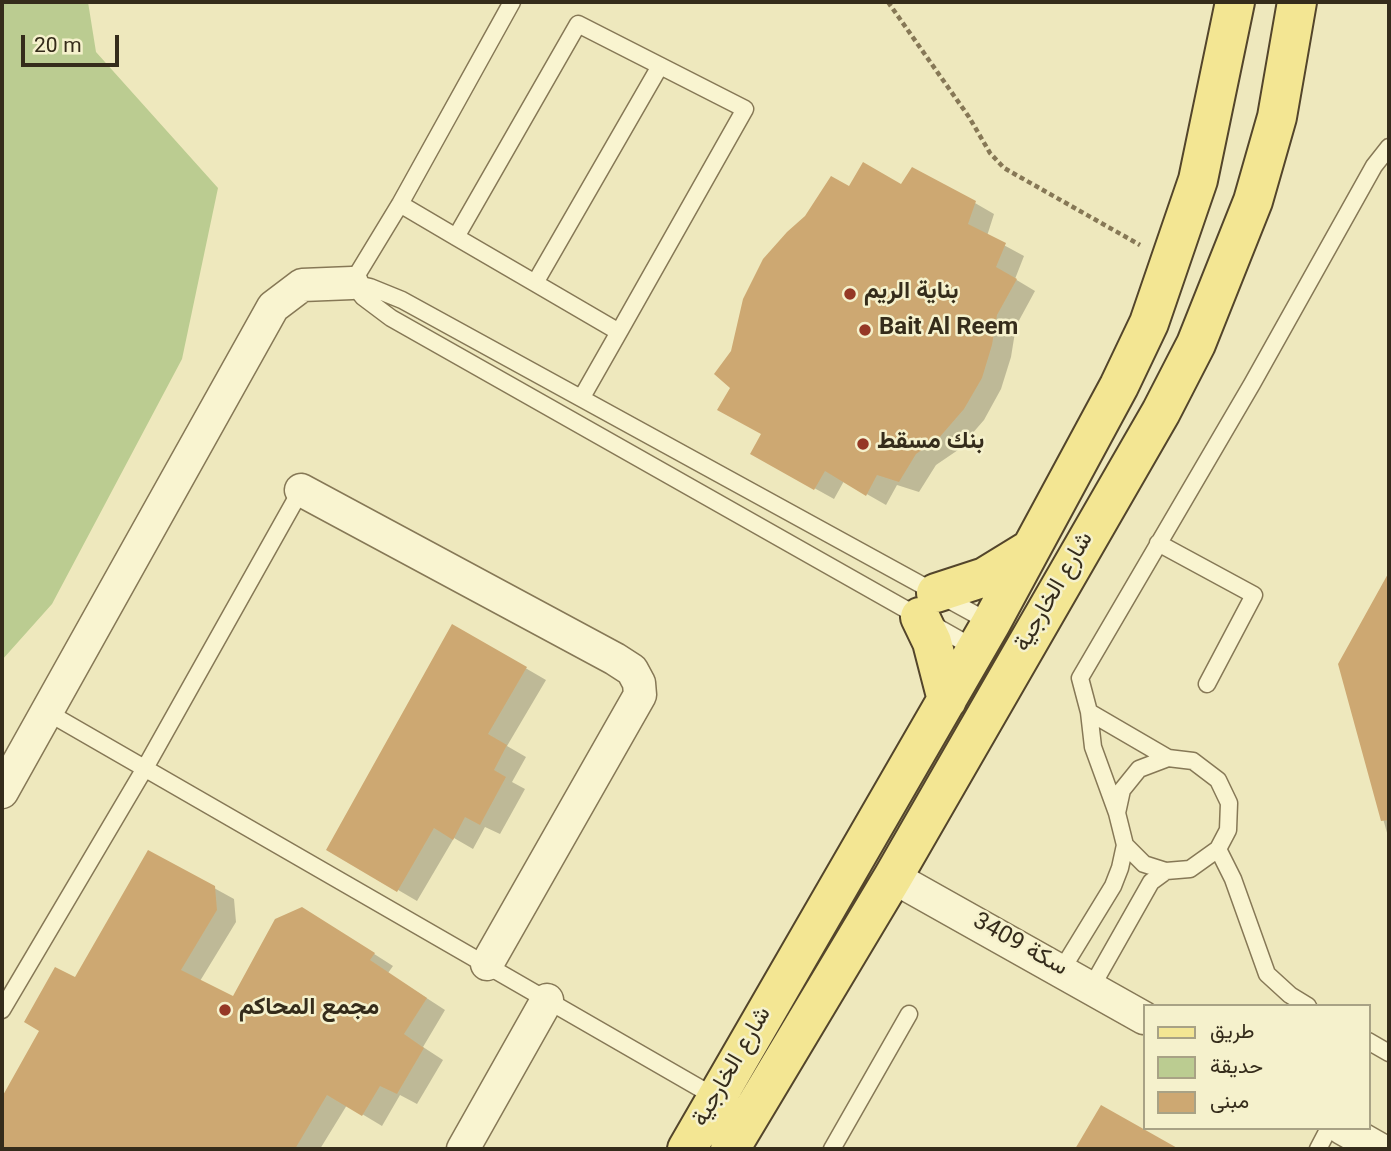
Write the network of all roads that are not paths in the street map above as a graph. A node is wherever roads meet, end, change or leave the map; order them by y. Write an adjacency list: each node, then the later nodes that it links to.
1 (512, 2): 8 (lane)
2 (1235, 2): 16 (main road, شارع الخارجية)
3 (1297, 2): 6 (main road, شارع الخارجية)
4 (1311, 2): 6 (main road)
5 (660, 66): 9 (lane); 11 (lane); 12 (lane)
6 (1277, 117): 19 (main road, شارع الخارجية)
7 (1389, 147): 15 (lane)
8 (400, 204): 9 (lane); 10 (lane)
9 (456, 237): 11 (lane)
10 (352, 283): 13 (lane); 17 (lane); 22 (street)
11 (535, 283): 12 (lane)
12 (619, 332): 13 (lane)
13 (582, 397): 17 (lane)
14 (301, 490): 25 (lane); 34 (street)
15 (1158, 543): 20 (lane); 23 (lane)
16 (1034, 546): 17 (main road); 18 (main road, شارع الخارجية)
17 (928, 605): 18 (lane); 18 (lane); 21 (main road)
18 (983, 636): 19 (main road); 21 (main road, شارع الخارجية)
19 (1020, 656): 32 (main road, شارع الخارجية)
20 (1207, 684)
21 (947, 700): 26 (main road, شارع الخارجية)
22 (47, 712): 25 (lane); 27 (street)
23 (1089, 712): 24 (lane); 28 (lane)
24 (1168, 758): 28 (lane); 30 (lane)
25 (145, 768): 34 (lane); 39 (lane)
26 (908, 769): 32 (main road); 33 (main road, شارع الخارجية)
27 (2, 792)
28 (1116, 813): 29 (lane)
29 (1125, 845): 31 (lane); 35 (lane)
30 (1218, 849): 31 (lane); 38 (lane)
31 (1166, 871): 36 (lane)
32 (893, 877): 33 (main road); 35 (street, سكة 3409); 49 (main road, شارع الخارجية)
33 (805, 945): 44 (main road, شارع الخارجية)
34 (487, 964): 37 (lane)
35 (1061, 971): 36 (street, سكة 3409)
36 (1091, 988): 41 (street, سكة 3409)
37 (547, 1000): 44 (lane); 47 (street)
38 (1305, 1004)
39 (2, 1010)
40 (909, 1014): 50 (lane)
41 (1142, 1017)
42 (1370, 1042): 43 (lane)
43 (1389, 1053)
44 (717, 1098): 48 (main road, شارع الخارجية)
45 (1328, 1130): 51 (lane)
46 (1346, 1130): 52 (street)
47 (463, 1149)
48 (687, 1149)
49 (730, 1149)
50 (832, 1149)
51 (1318, 1149)
52 (1379, 1149)

